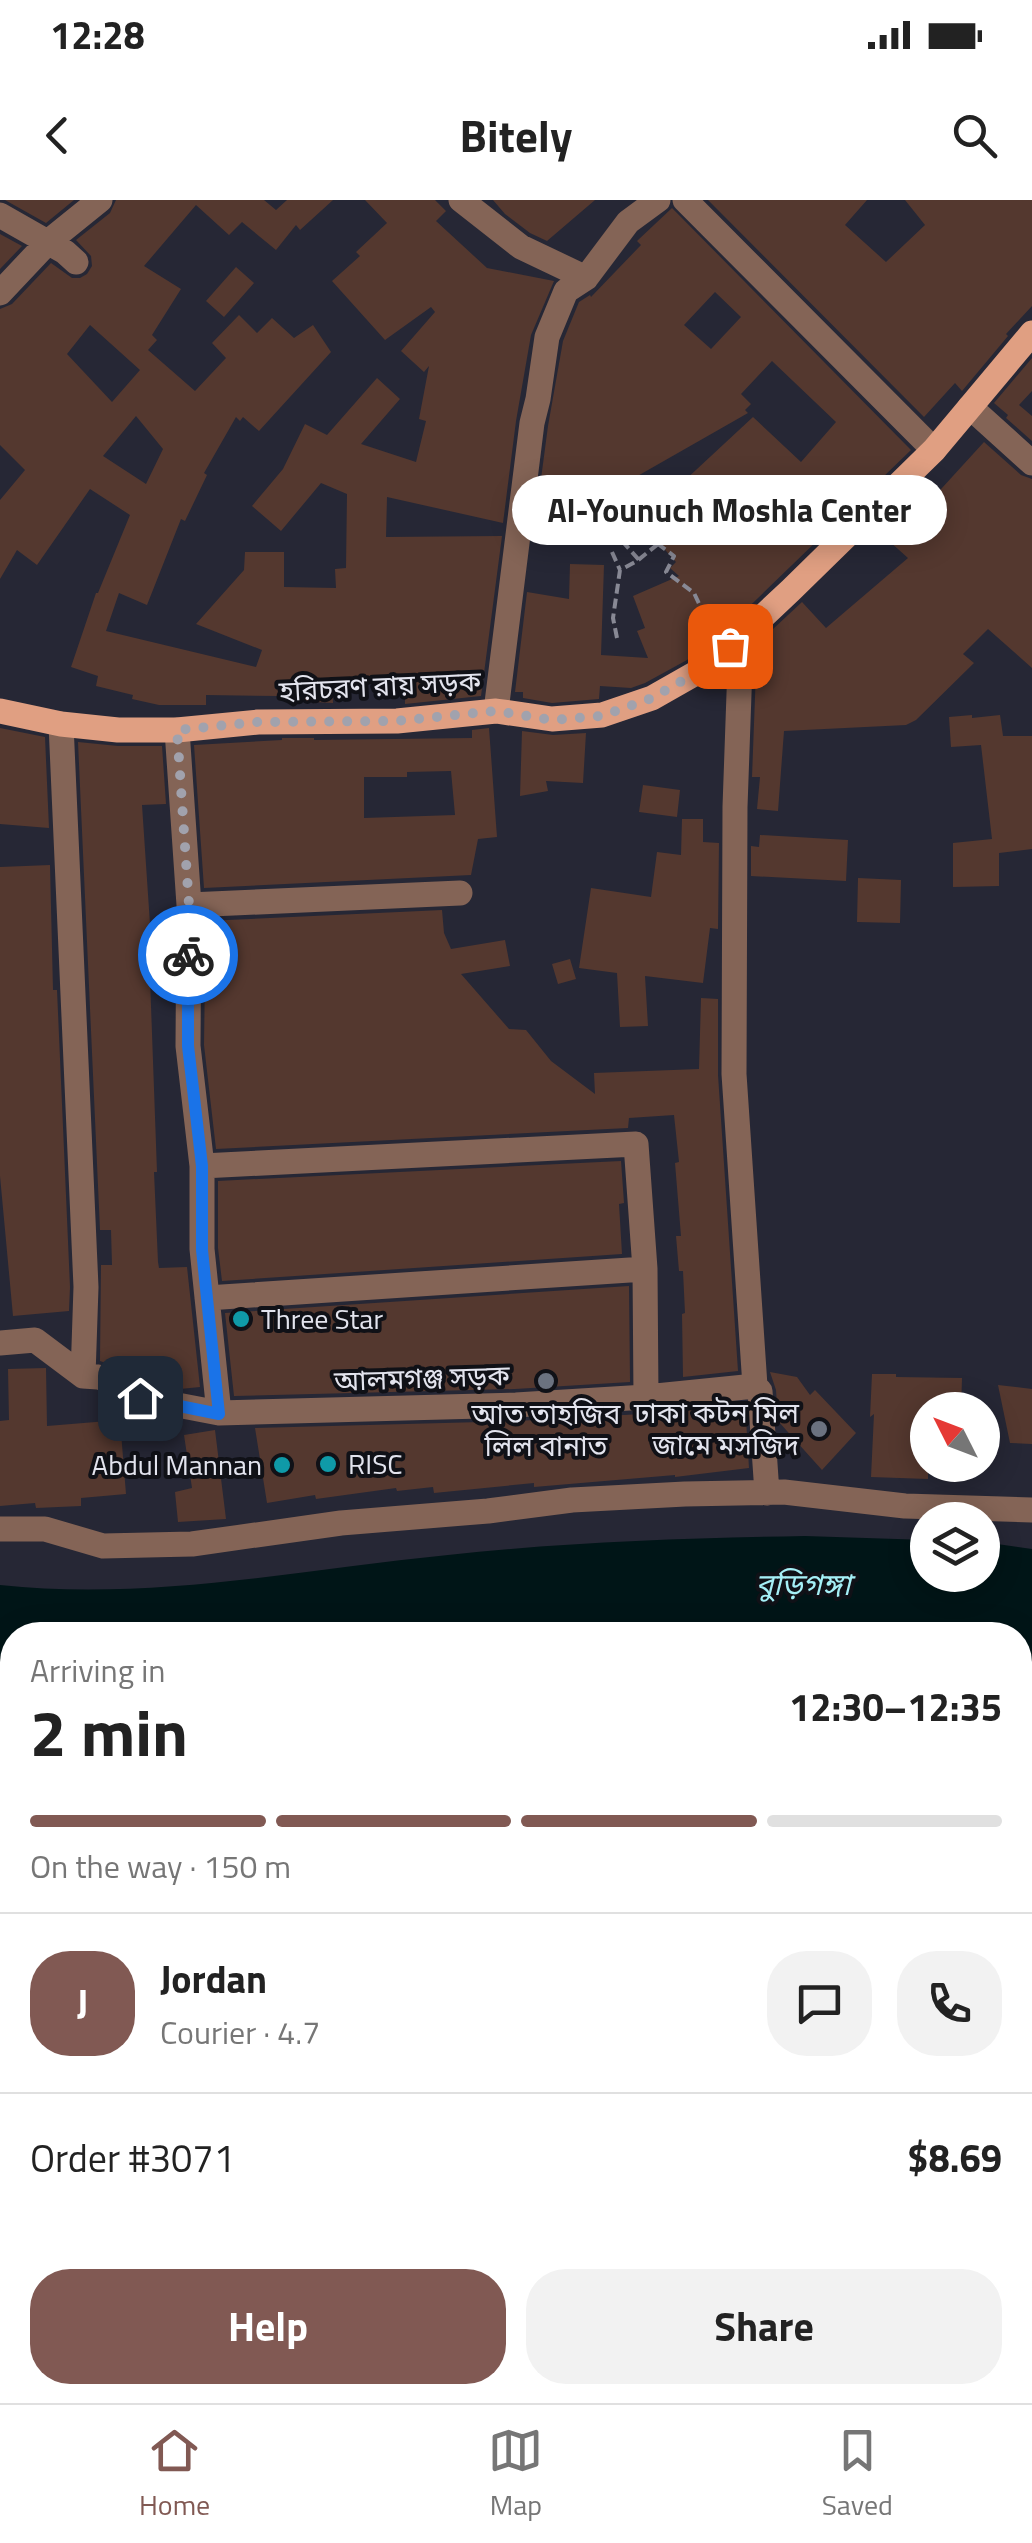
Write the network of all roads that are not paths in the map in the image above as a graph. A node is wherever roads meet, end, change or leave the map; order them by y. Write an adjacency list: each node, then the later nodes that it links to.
1 (100, 200): 6 (street)
2 (461, 200): 8 (street)
3 (658, 200): 8 (street)
4 (686, 200): 12 (street)
5 (0, 215): 6 (street)
6 (48, 242): 7 (street); 9 (street)
7 (76, 262)
8 (586, 278): 16 (street)
9 (0, 292)
10 (1032, 333): 11 (main road, হরিচরণ রায় সড়ক)
11 (970, 407): 12 (main road, হরিচরণ রায় সড়ক); 13 (street)
12 (934, 450): 14 (main road, হরিচরণ রায় সড়ক)
13 (1032, 462)
14 (735, 642): 16 (main road, হরিচরণ রায় সড়ক); 26 (street)
15 (0, 711): 17 (main road, হরিচরণ রায় সড়ক)
16 (496, 711): 18 (main road, হরিচরণ রায় সড়ক)
17 (61, 724): 18 (main road, হরিচরণ রায় সড়ক); 25 (street)
18 (177, 730): 20 (street)
19 (460, 893): 20 (street)
20 (189, 905): 21 (street)
21 (202, 1166): 22 (street); 23 (street)
22 (645, 1269): 23 (street); 27 (street)
23 (208, 1298): 28 (street)
24 (0, 1344): 25 (street, আলমগঞ্জ সড়ক)
25 (83, 1376): 28 (street, আলমগঞ্জ সড়ক)
26 (755, 1386): 27 (street, আলমগঞ্জ সড়ক); 29 (street)
27 (646, 1397): 28 (street, আলমগঞ্জ সড়ক)
28 (219, 1414)
29 (767, 1493): 30 (street); 31 (street)
30 (1032, 1510)
31 (0, 1529)

